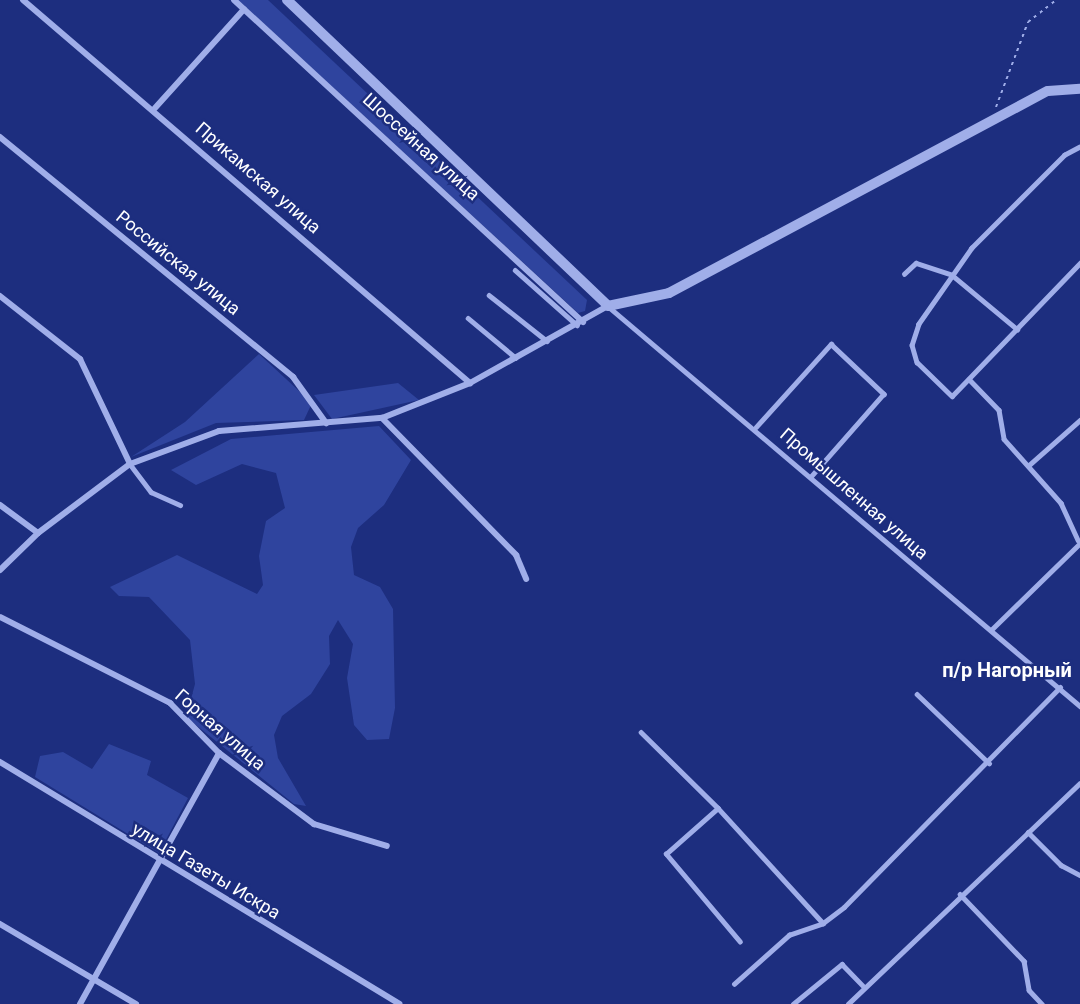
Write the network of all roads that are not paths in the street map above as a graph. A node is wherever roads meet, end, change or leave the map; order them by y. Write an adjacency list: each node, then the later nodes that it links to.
1 (23, 0): 6 (street, Прикамская улица)
2 (234, 0): 4 (street, Шоссейная улица)
3 (287, 0): 15 (street, Шоссейная улица)
4 (244, 9): 6 (street); 17 (street, Шоссейная улица)
5 (1080, 89): 15 (street)
6 (155, 108): 22 (street, Прикамская улица)
7 (0, 137): 25 (street, Российская улица)
8 (1080, 147): 12 (lane)
9 (1080, 263): 18 (lane)
10 (515, 270): 17 (lane)
11 (904, 274): 12 (lane)
12 (952, 275): 18 (lane); 21 (lane)
13 (489, 295): 19 (lane)
14 (0, 296): 27 (street)
15 (608, 306): 17 (street); 26 (lane, Промышленная улица)
16 (468, 318): 20 (lane)
17 (580, 323): 19 (street)
18 (1017, 328): 21 (lane)
19 (546, 341): 20 (street)
20 (516, 358): 22 (street)
21 (969, 379): 28 (lane)
22 (470, 383): 23 (street)
23 (382, 418): 25 (street); 35 (street)
24 (1080, 420): 28 (lane)
25 (326, 423): 27 (street)
26 (756, 427): 29 (lane, Промышленная улица); 29 (lane)
27 (130, 464): 31 (lane); 32 (street)
28 (1028, 466): 33 (lane)
29 (812, 476): 37 (lane, Промышленная улица)
30 (0, 505): 32 (street)
31 (180, 505)
32 (38, 533): 34 (street)
33 (1079, 541): 37 (lane)
34 (2, 566)
35 (526, 579)
36 (0, 617): 42 (street, Горная улица)
37 (992, 629): 38 (lane, Промышленная улица)
38 (1060, 687): 40 (lane, Промышленная улица); 44 (lane)
39 (917, 694): 44 (lane)
40 (1080, 706)
41 (641, 732): 46 (lane)
42 (219, 753): 48 (street, Горная улица); 49 (street)
43 (0, 762): 49 (street, улица Газеты Искра)
44 (988, 763): 52 (lane)
45 (1080, 783): 47 (lane)
46 (718, 808): 52 (lane); 54 (lane)
47 (1028, 832): 50 (lane); 51 (lane)
48 (387, 846)
49 (159, 861): 55 (street); 58 (street, улица Газеты Искра)
50 (1080, 875)
51 (960, 894): 57 (lane); 63 (lane)
52 (823, 923): 56 (lane)
53 (0, 924): 55 (street)
54 (740, 942)
55 (93, 980): 59 (street); 60 (street)
56 (734, 984)
57 (863, 986): 61 (lane); 62 (lane)
58 (399, 1003)
59 (80, 1004)
60 (136, 1004)
61 (793, 1004)
62 (848, 1004)
63 (1042, 1004)

